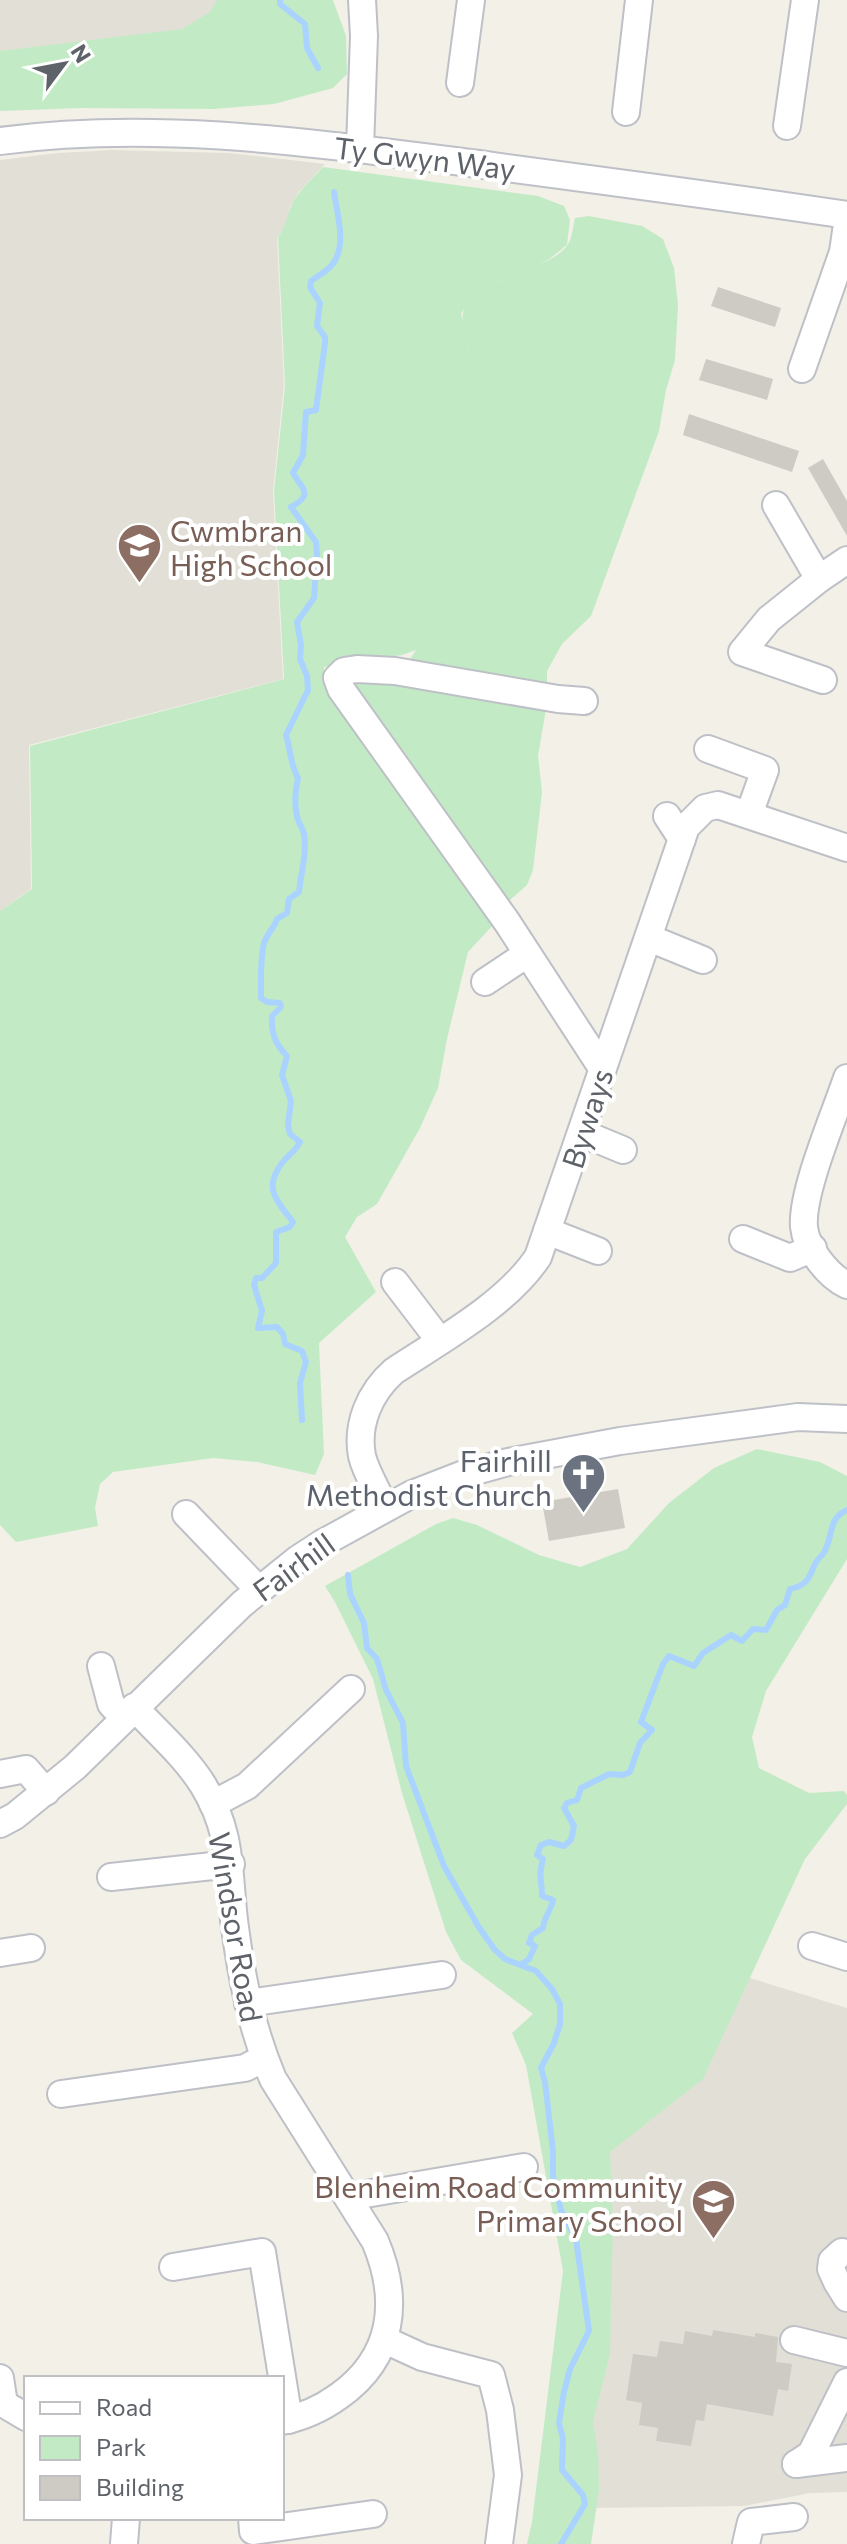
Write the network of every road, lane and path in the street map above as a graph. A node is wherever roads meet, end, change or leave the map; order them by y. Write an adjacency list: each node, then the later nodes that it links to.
1 (362, 0): 9 (street)
2 (471, 0): 5 (street)
3 (639, 0): 6 (street)
4 (805, 0): 7 (street)
5 (460, 83)
6 (626, 112)
7 (787, 126)
8 (0, 141): 9 (street, Ty Gwyn Way)
9 (360, 148): 10 (street, Ty Gwyn Way)
10 (847, 215)
11 (847, 224): 12 (street)
12 (842, 268): 13 (street)
13 (802, 369)
14 (776, 505): 16 (street)
15 (847, 560): 16 (street)
16 (819, 579): 17 (street)
17 (823, 680)
18 (584, 701): 25 (street)
19 (708, 749): 20 (street)
20 (749, 814): 22 (street, Byways); 23 (street, Byways)
21 (667, 816): 22 (street)
22 (682, 839): 24 (street, Byways)
23 (847, 848)
24 (649, 938): 26 (street); 28 (street, Byways)
25 (527, 954): 27 (street); 28 (street)
26 (703, 960)
27 (485, 982)
28 (602, 1068): 30 (street, Byways)
29 (847, 1078): 34 (street)
30 (582, 1133): 31 (street); 32 (street, Byways)
31 (623, 1150)
32 (547, 1231): 35 (street); 38 (street, Byways)
33 (743, 1239): 34 (street)
34 (813, 1248): 37 (street)
35 (598, 1251)
36 (395, 1282): 38 (street)
37 (847, 1285)
38 (440, 1341): 40 (street, Byways)
39 (847, 1419): 40 (street, Fairhill)
40 (385, 1508): 42 (street, Fairhill)
41 (186, 1514): 42 (street)
42 (259, 1590): 45 (street, Fairhill)
43 (101, 1666): 45 (street, Windsor Road)
44 (351, 1689): 48 (street)
45 (129, 1712): 47 (street, Fairhill); 48 (street, Windsor Road)
46 (0, 1774): 47 (street)
47 (46, 1792): 49 (street, Fairhill)
48 (213, 1804): 50 (street, Windsor Road)
49 (0, 1824)
50 (231, 1864): 51 (street); 57 (street, Windsor Road)
51 (111, 1877)
52 (812, 1946): 55 (street)
53 (31, 1948): 54 (street)
54 (0, 1953)
55 (847, 1957)
56 (442, 1975): 57 (street)
57 (248, 2003): 58 (street, Windsor Road)
58 (264, 2058): 59 (street); 61 (street, Windsor Road)
59 (61, 2094)
60 (524, 2167): 61 (street)
61 (348, 2197): 65 (street, Windsor Road)
62 (842, 2252): 64 (street)
63 (173, 2267): 68 (street)
64 (847, 2298)
65 (385, 2340): 72 (street, Windsor Road); 79 (street)
66 (794, 2340): 67 (street)
67 (847, 2353)
68 (279, 2376)
69 (0, 2378): 71 (street)
70 (847, 2382): 73 (street)
71 (24, 2416)
72 (285, 2420)
73 (847, 2458)
74 (373, 2514): 77 (street)
75 (794, 2517): 80 (street)
76 (126, 2520): 78 (street)
77 (245, 2528)
78 (124, 2544)
79 (499, 2544)
80 (746, 2544)

